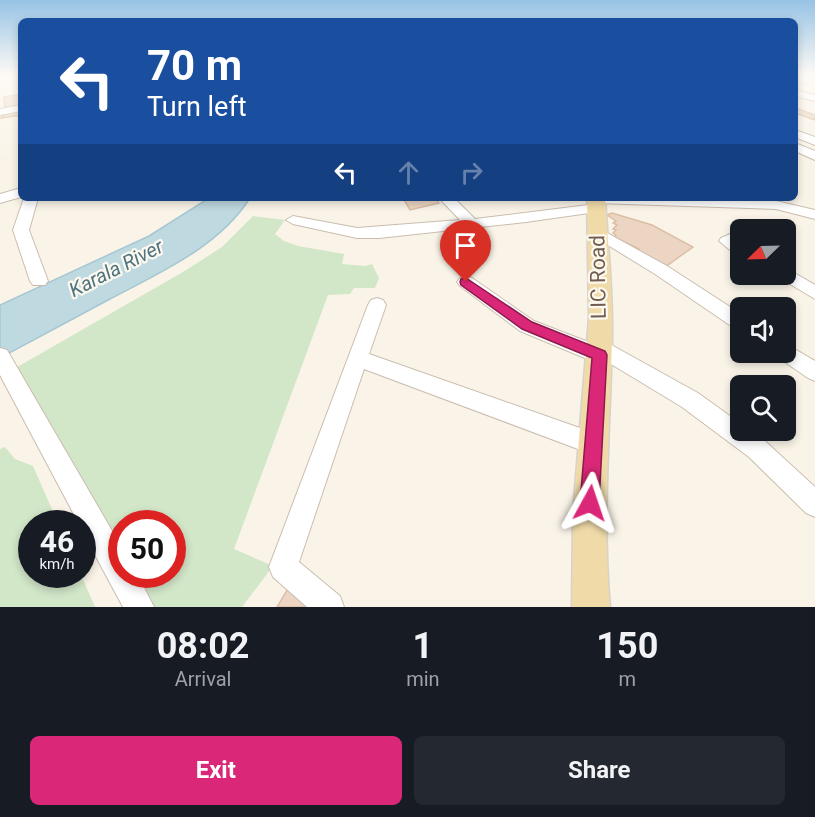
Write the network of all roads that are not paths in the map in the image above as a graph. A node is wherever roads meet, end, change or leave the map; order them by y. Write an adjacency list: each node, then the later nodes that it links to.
1 (18, 108): 2 (street)
2 (0, 111)
3 (798, 134): 4 (street)
4 (815, 141)
5 (798, 148): 6 (street)
6 (815, 156)
7 (18, 193): 8 (street)
8 (0, 199)
9 (30, 201): 15 (street)
10 (449, 201): 14 (street)
11 (593, 207): 12 (street); 14 (street); 20 (street); 21 (main road, LIC Road)
12 (815, 215)
13 (293, 220): 14 (street)
14 (471, 223)
15 (39, 281)
16 (796, 281): 18 (street)
17 (466, 282): 21 (street)
18 (815, 293)
19 (377, 305): 22 (street)
20 (730, 316)
21 (599, 351): 26 (main road, LIC Road); 27 (street)
22 (359, 359): 26 (street); 30 (street)
23 (796, 359): 25 (street)
24 (3, 362): 29 (street)
25 (815, 372)
26 (594, 444): 28 (main road, LIC Road)
27 (815, 504)
28 (588, 577): 31 (main road, LIC Road); 32 (street)
29 (139, 607)
30 (329, 607)
31 (591, 607)
32 (603, 607)

